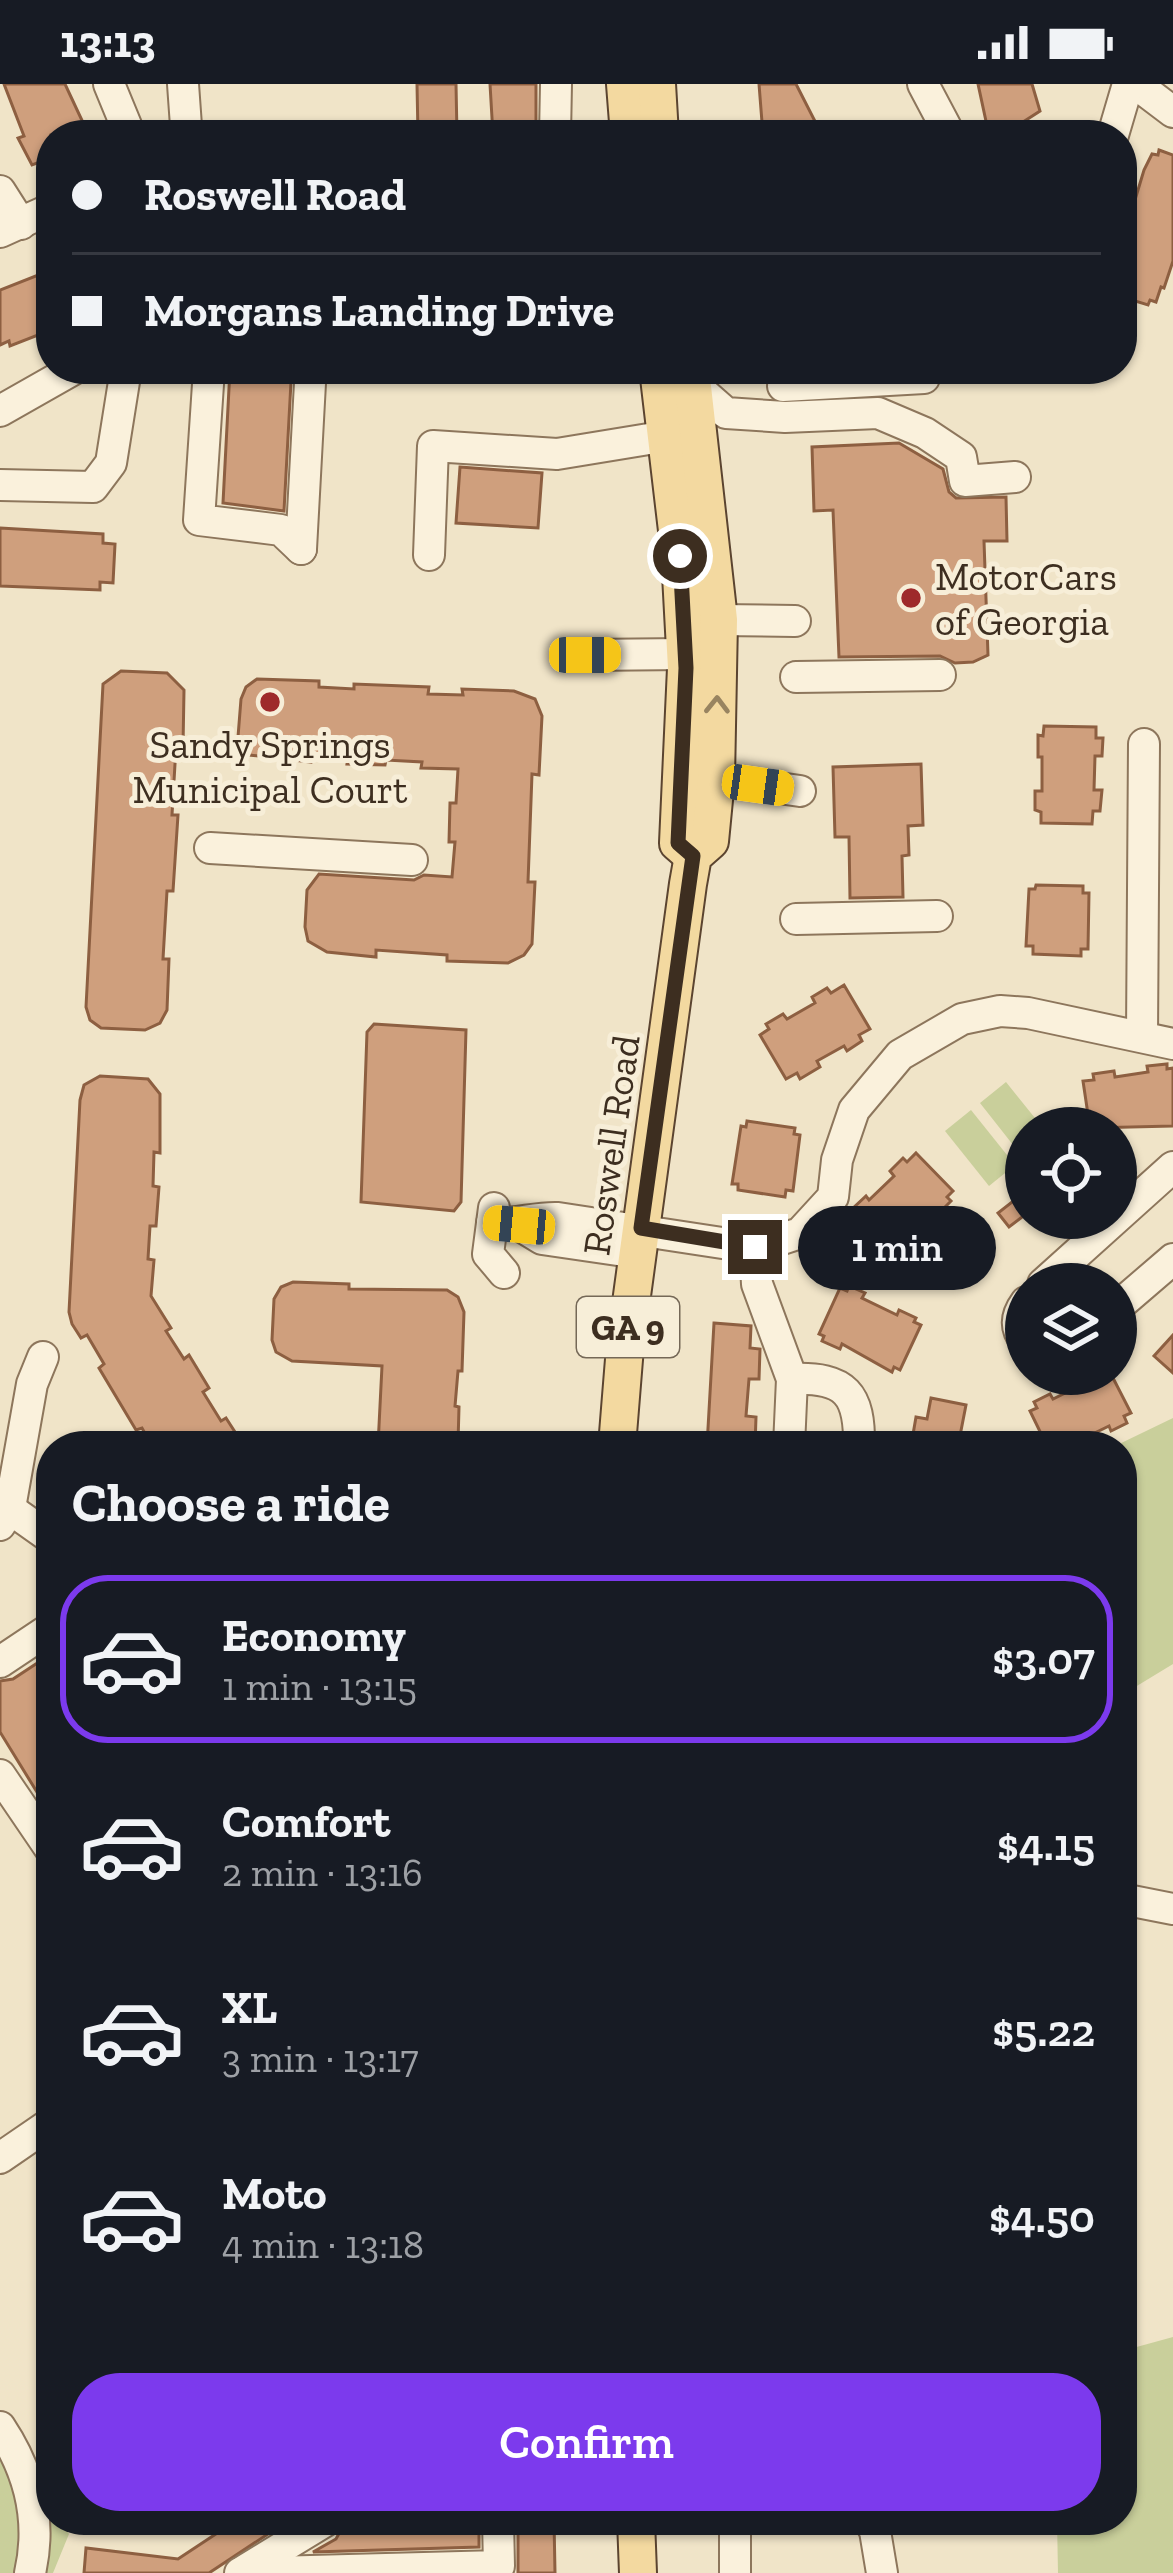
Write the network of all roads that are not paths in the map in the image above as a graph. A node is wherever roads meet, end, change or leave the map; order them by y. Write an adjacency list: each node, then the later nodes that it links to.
1 (110, 84): 9 (street)
2 (183, 84): 10 (street)
3 (556, 84): 11 (street)
4 (625, 84): 12 (main road)
5 (657, 84): 13 (main road)
6 (923, 84): 14 (street)
7 (1132, 84): 8 (street); 15 (street)
8 (1173, 112)
9 (124, 120)
10 (186, 120)
11 (555, 120)
12 (628, 120)
13 (659, 120)
14 (942, 120)
15 (1119, 120)
16 (0, 191): 17 (street)
17 (10, 228)
18 (48, 384): 27 (street)
19 (124, 384): 30 (street)
20 (207, 384): 21 (street)
21 (310, 384)
22 (660, 384): 28 (main road, Roswell Road / GA 9)
23 (693, 384): 32 (main road, Roswell Road / GA 9)
24 (699, 384): 29 (street)
25 (818, 384): 26 (street)
26 (783, 386)
27 (0, 411)
28 (667, 436): 31 (street); 34 (main road, Roswell Road / GA 9)
29 (1015, 477)
30 (0, 485)
31 (429, 555)
32 (719, 620): 33 (street); 39 (main road, Roswell Road / GA 9, one-way to 32)
33 (795, 621)
34 (685, 654): 35 (street); 42 (main road, Roswell Road / GA 9)
35 (585, 655)
36 (940, 675): 37 (street)
37 (796, 676)
38 (1144, 744): 46 (street)
39 (716, 779): 40 (street); 42 (main road, Roswell Road / GA 9)
40 (800, 791)
41 (211, 848): 43 (street)
42 (693, 856): 49 (main road, Roswell Road / GA 9)
43 (412, 860)
44 (937, 916): 45 (street)
45 (796, 919)
46 (1142, 1036): 47 (street); 50 (street)
47 (1173, 1044)
48 (1173, 1167): 52 (street)
49 (639, 1241): 50 (street); 53 (street); 57 (main road, Roswell Road / GA 9)
50 (755, 1247): 56 (street)
51 (1173, 1259): 54 (street)
52 (1066, 1263)
53 (504, 1273)
54 (1137, 1290)
55 (43, 1357): 60 (street)
56 (792, 1378): 58 (street); 59 (street)
57 (619, 1431)
58 (790, 1431)
59 (859, 1431)
60 (3, 1512): 61 (street)
61 (36, 1530)
62 (36, 1638): 63 (street)
63 (0, 1662)
64 (0, 1774): 65 (street)
65 (36, 1828)
66 (1137, 1901): 67 (street)
67 (1173, 1909)
68 (36, 2133): 69 (street)
69 (0, 2158)
70 (0, 2427): 76 (street)
71 (302, 2535): 72 (street)
72 (498, 2535)
73 (637, 2535): 77 (main road)
74 (735, 2535): 78 (street)
75 (873, 2535): 79 (street)
76 (30, 2573)
77 (638, 2573)
78 (735, 2573)
79 (882, 2573)

